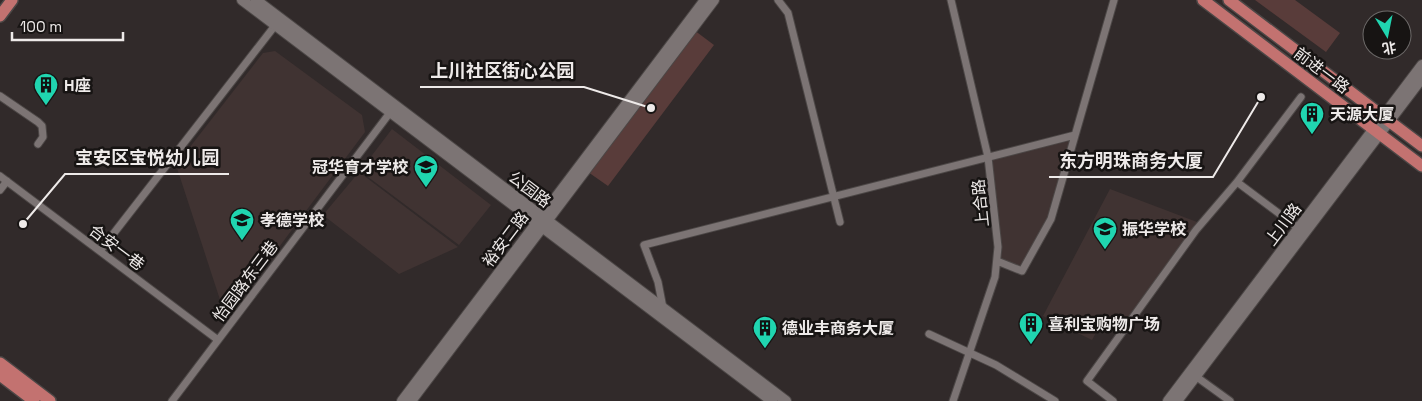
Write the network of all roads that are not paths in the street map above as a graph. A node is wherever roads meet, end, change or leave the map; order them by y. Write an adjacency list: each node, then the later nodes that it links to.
1 (12, 0): 10 (main road)
2 (242, 0): 11 (main road, 公园路)
3 (256, 0): 11 (main road, 公园路)
4 (706, 0): 29 (main road, 裕安二路)
5 (778, 0): 28 (street)
6 (951, 0): 22 (street, 上合路)
7 (1114, 0): 19 (street)
8 (1202, 0): 18 (main road, 前进一路)
9 (1229, 0): 17 (main road, 前进一路)
10 (0, 16)
11 (277, 22): 16 (main road, 公园路); 32 (street)
12 (1422, 65): 17 (main road, 上川路)
13 (1422, 78): 17 (main road, 上川路)
14 (0, 96): 20 (street)
15 (1301, 97): 26 (street)
16 (393, 109): 29 (main road, 公园路); 36 (street, 怡园路东三巷)
17 (1386, 119): 18 (main road, 上川路); 21 (main road, 前进一路)
18 (1376, 132): 23 (main road, 前进一路); 31 (main road, 上川路)
19 (1075, 135): 22 (street); 33 (street)
20 (38, 144)
21 (1422, 146)
22 (988, 157): 28 (street); 33 (street, 上合路)
23 (1422, 166)
24 (0, 176): 25 (street, 合安一巷)
25 (7, 181): 27 (street); 32 (street, 合安一巷)
26 (1237, 182): 31 (street); 50 (street)
27 (0, 190)
28 (834, 196): 30 (street); 34 (street)
29 (542, 222): 34 (main road, 公园路); 44 (main road, 裕安二路); 45 (main road, 裕安二路); 46 (main road, 公园路)
30 (840, 222)
31 (1301, 231): 39 (main road, 上川路)
32 (100, 251): 36 (street, 合安一巷)
33 (997, 262): 37 (street, 上合路)
34 (663, 308): 47 (main road, 公园路)
35 (929, 334): 37 (street)
36 (218, 340): 43 (street, 怡园路东三巷)
37 (968, 352): 48 (street, 上合路); 49 (street)
38 (0, 363): 42 (main road)
39 (1193, 374): 51 (main road, 上川路); 52 (main road, 上川路); 53 (street)
40 (0, 375): 41 (main road)
41 (34, 401)
42 (50, 401)
43 (172, 401)
44 (402, 401)
45 (411, 401)
46 (772, 401)
47 (786, 401)
48 (953, 401)
49 (1055, 401)
50 (1113, 401)
51 (1168, 401)
52 (1178, 401)
53 (1230, 401)

